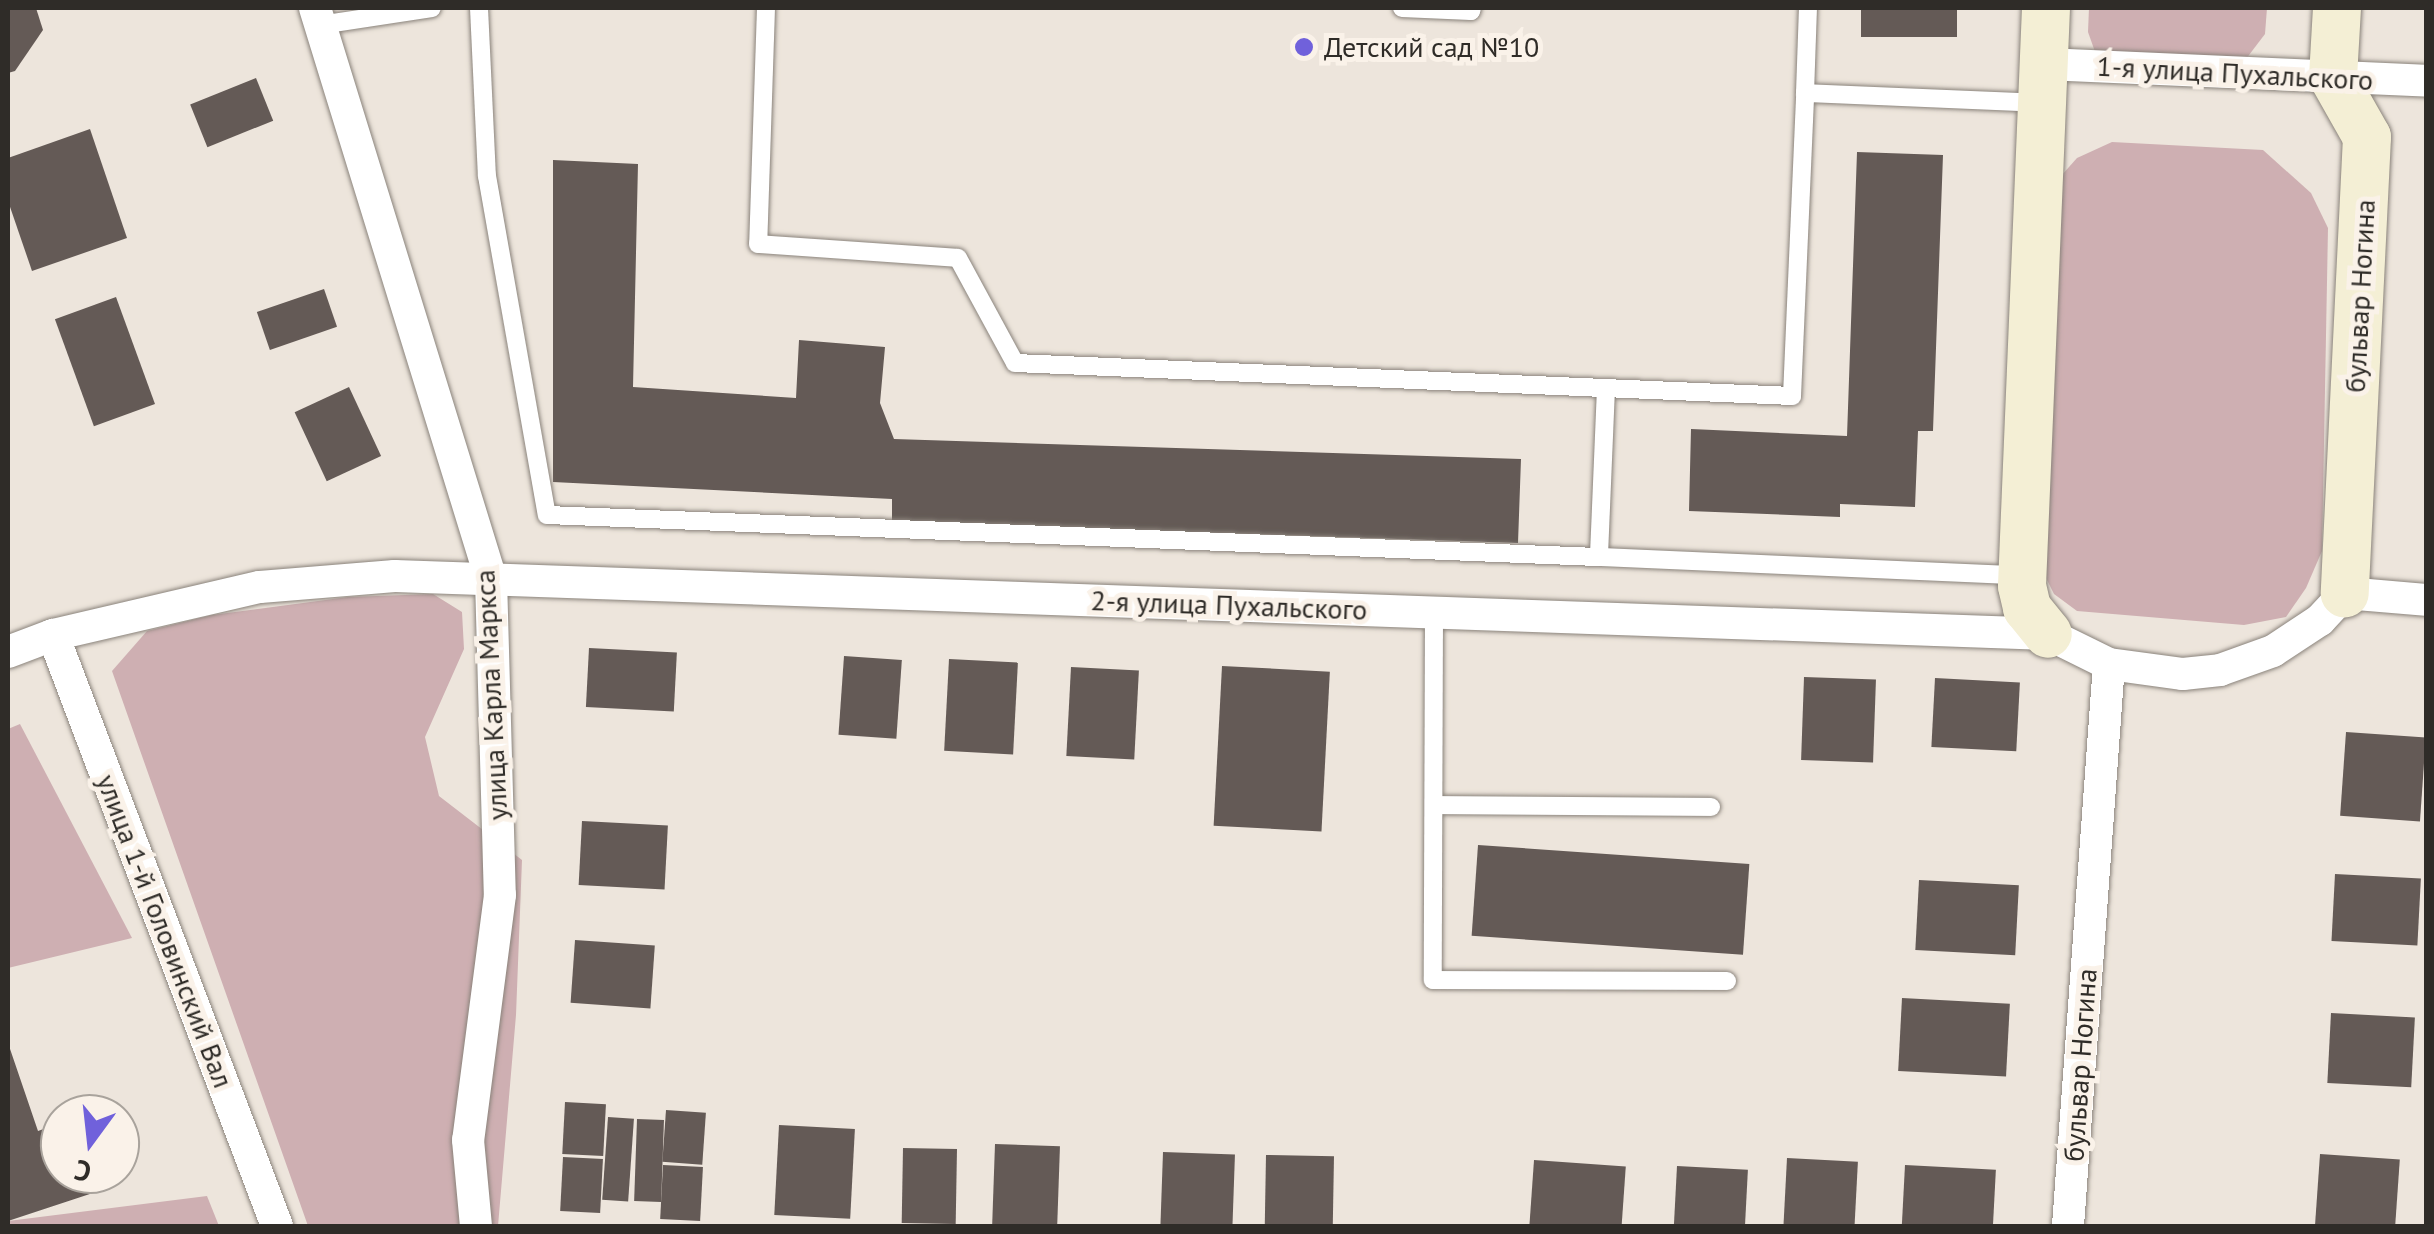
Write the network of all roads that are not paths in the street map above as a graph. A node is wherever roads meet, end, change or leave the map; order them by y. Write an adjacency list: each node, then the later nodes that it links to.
1 (432, 8): 9 (lane)
2 (479, 8): 15 (lane)
3 (766, 8): 14 (lane)
4 (1402, 8): 5 (lane)
5 (1472, 8)
6 (1808, 8): 13 (lane)
7 (2046, 8): 12 (street)
8 (2337, 8): 10 (street)
9 (318, 16): 17 (street, улица Карла Маркса)
10 (2333, 77): 11 (street, 1-я улица Пухальского); 12 (street, 1-я улица Пухальского); 18 (street, бульвар Ногина)
11 (2426, 82)
12 (2043, 84): 13 (lane); 16 (street)
13 (1805, 93): 14 (lane)
14 (1606, 388): 15 (lane)
15 (1599, 557): 16 (lane)
16 (2022, 575): 21 (street)
17 (491, 579): 20 (street, 2-я улица Пухальского); 22 (street, 2-я улица Пухальского); 29 (street, улица Карла Маркса)
18 (2345, 593): 19 (street); 24 (street, 2-я улица Пухальского)
19 (2426, 600)
20 (1434, 612): 21 (street, 2-я улица Пухальского); 25 (lane)
21 (2048, 634): 24 (street, 2-я улица Пухальского)
22 (53, 635): 23 (street, 2-я улица Пухальского); 28 (street, улица 1-й Головинский Вал)
23 (8, 652)
24 (2109, 664): 30 (street, бульвар Ногина)
25 (1434, 805): 26 (lane); 27 (lane)
26 (1710, 806)
27 (1727, 981)
28 (277, 1226)
29 (476, 1226)
30 (2068, 1226)

